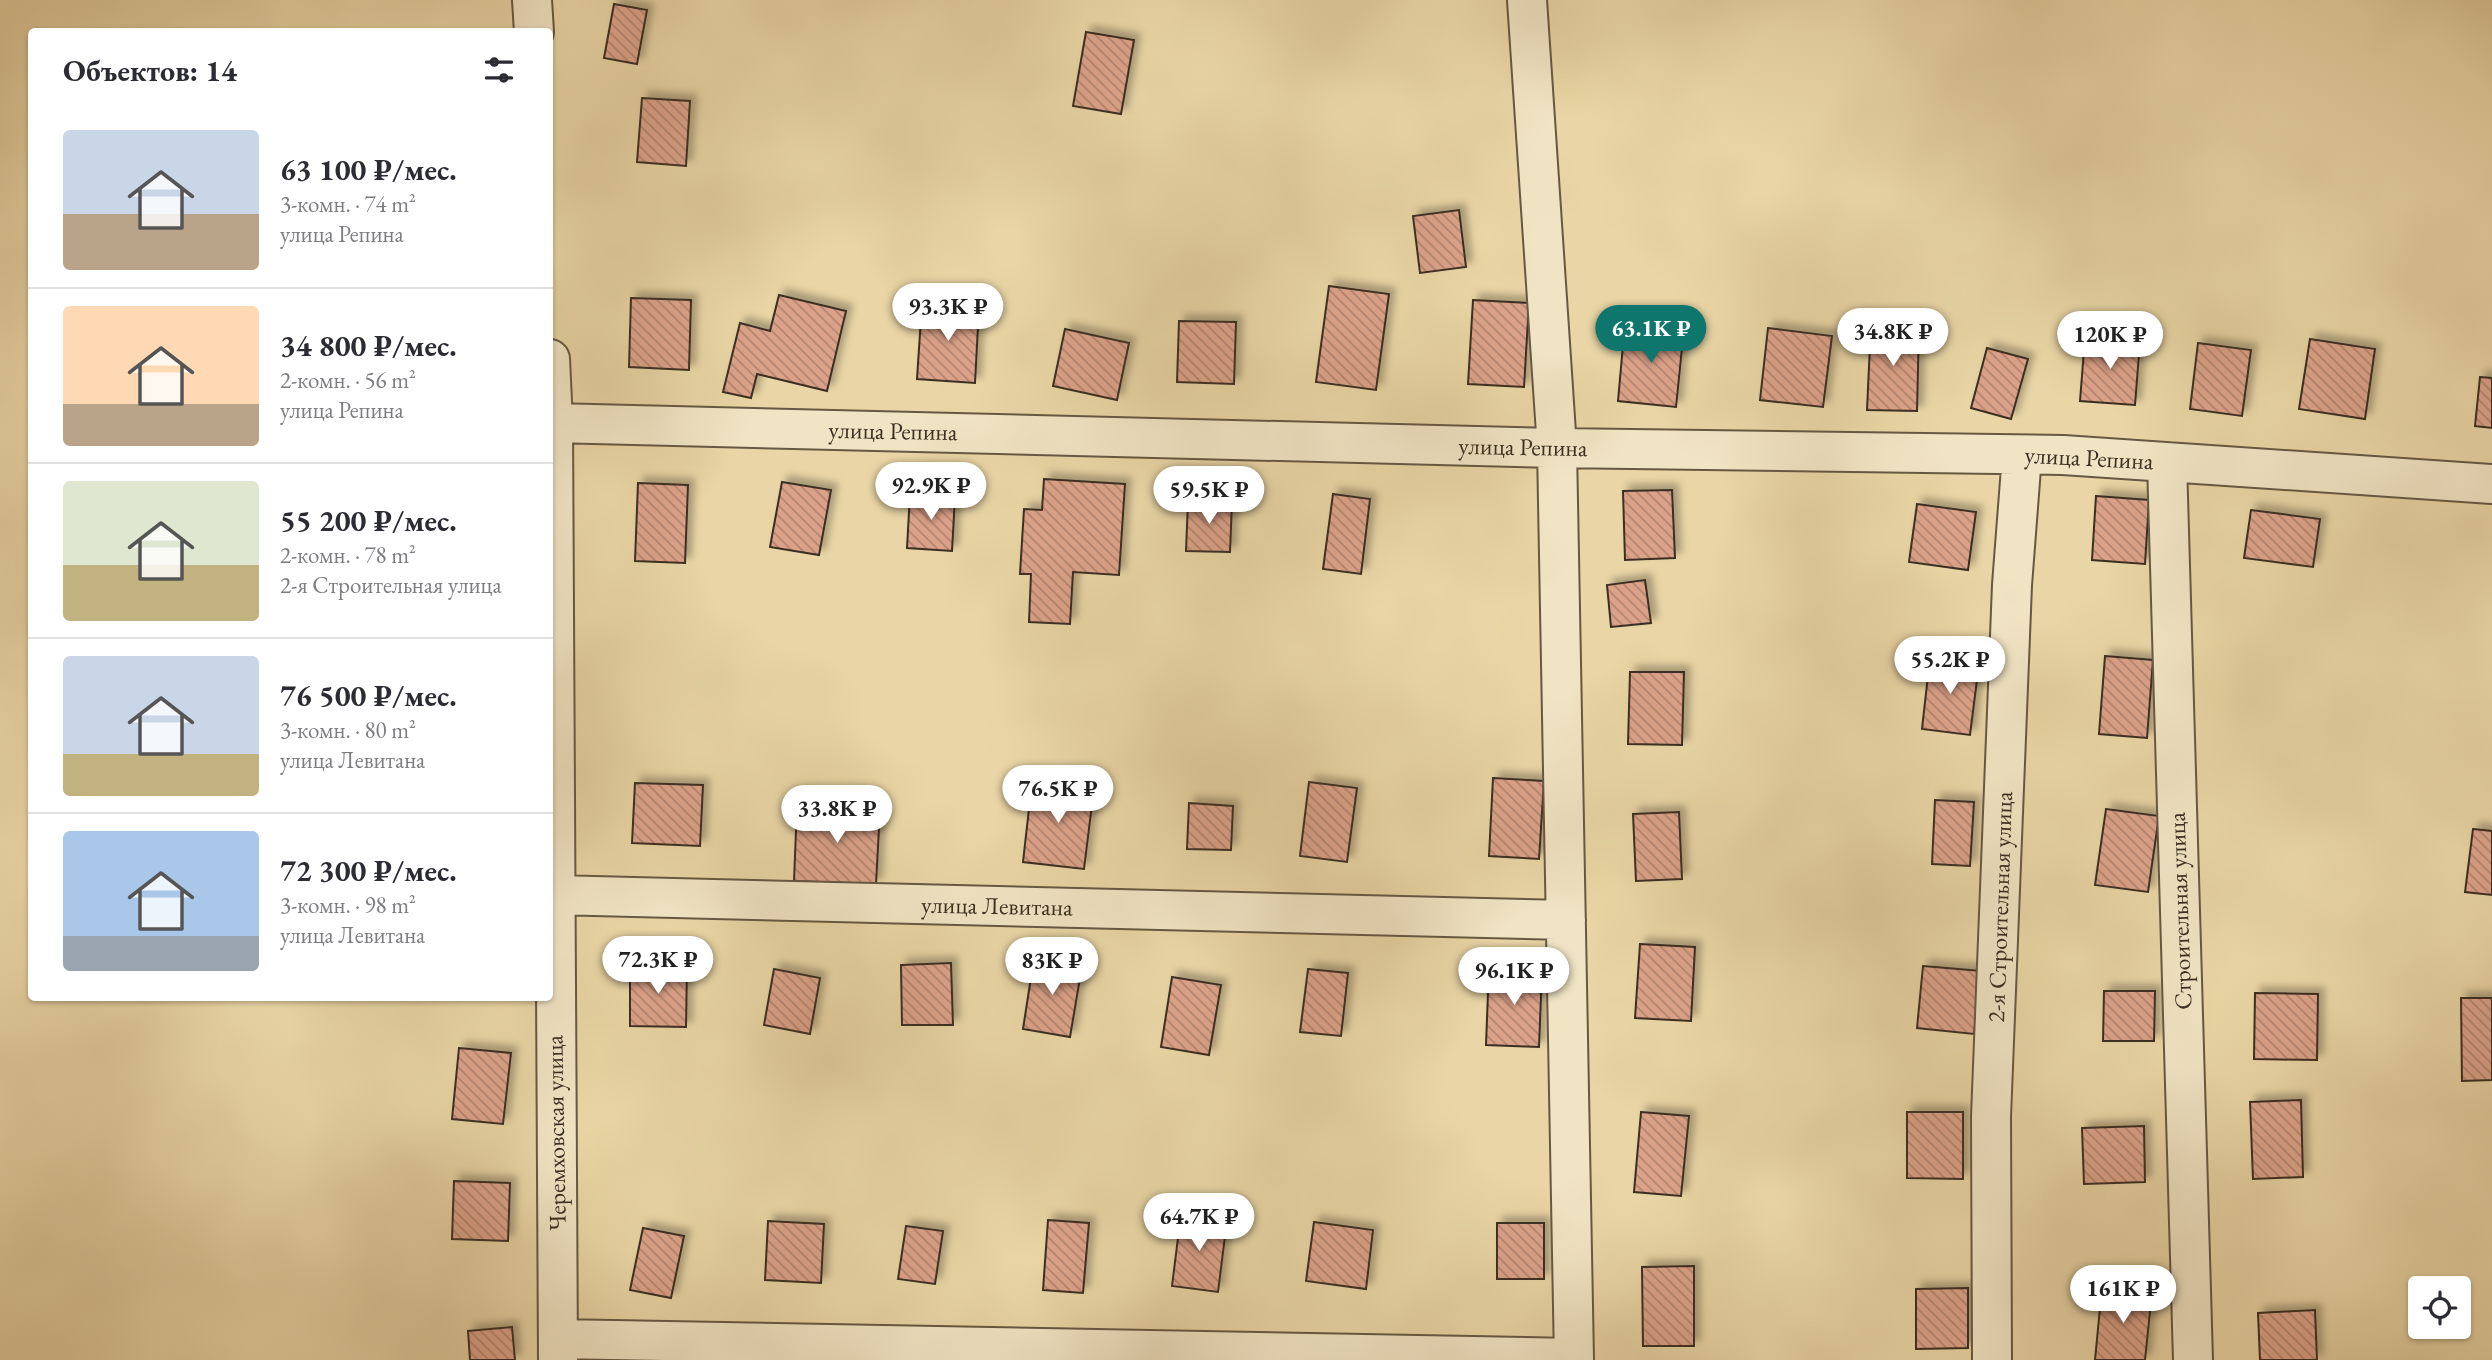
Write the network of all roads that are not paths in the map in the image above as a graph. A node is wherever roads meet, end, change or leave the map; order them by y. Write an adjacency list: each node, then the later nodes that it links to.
1 (532, 0): 3 (street)
2 (1527, 0): 5 (street)
3 (534, 28)
4 (553, 423): 5 (street, улица Репина); 9 (street, Черемховская улица)
5 (1557, 448): 6 (street, улица Репина); 10 (street)
6 (2022, 454): 7 (street, улица Репина); 13 (street, 2-я Строительная улица)
7 (2167, 462): 8 (street, улица Репина); 14 (street, Строительная улица)
8 (2492, 484)
9 (554, 895): 10 (street, улица Левитана); 11 (street, Черемховская улица)
10 (1566, 920): 12 (street)
11 (558, 1350): 12 (street)
12 (1574, 1359)
13 (1992, 1360)
14 (2193, 1360)

